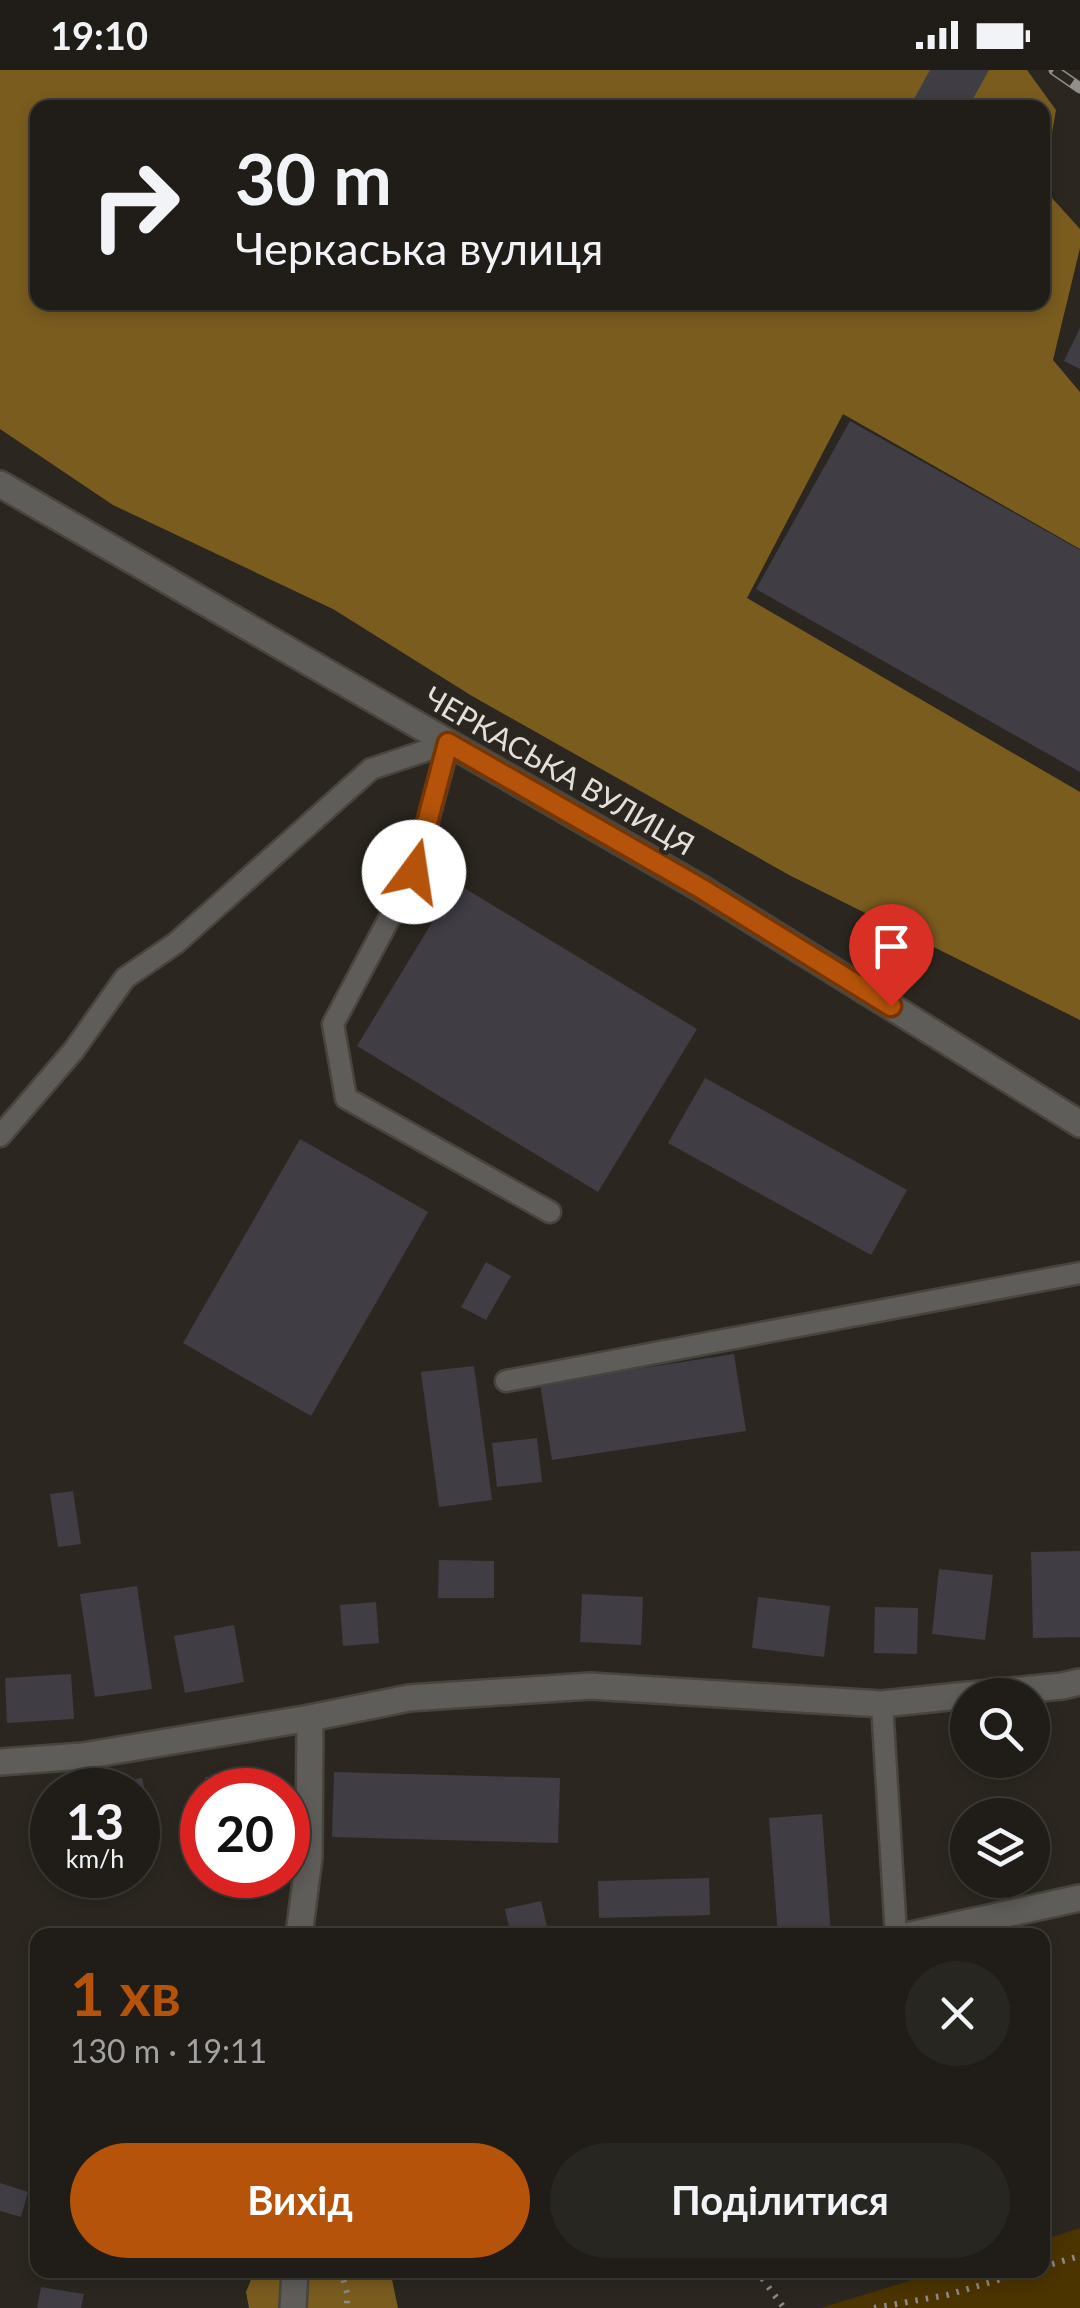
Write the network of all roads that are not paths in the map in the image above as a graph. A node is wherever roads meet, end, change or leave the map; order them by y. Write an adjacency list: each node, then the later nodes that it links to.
1 (0, 484): 2 (street, ЧЕРКАСЬКА ВУЛИЦЯ)
2 (448, 743): 3 (street, ЧЕРКАСЬКА ВУЛИЦЯ); 4 (lane); 5 (lane)
3 (1080, 1124)
4 (0, 1136)
5 (550, 1212)
6 (1080, 1273): 7 (lane)
7 (506, 1381)
8 (1080, 1682): 9 (street)
9 (1050, 1687)
10 (950, 1697): 11 (street)
11 (882, 1704): 12 (street); 16 (lane)
12 (310, 1718): 13 (street); 15 (street)
13 (0, 1762)
14 (1080, 1898): 17 (street)
15 (298, 1928)
16 (896, 1928)
17 (943, 1928)
18 (295, 2278): 19 (street)
19 (293, 2308)

